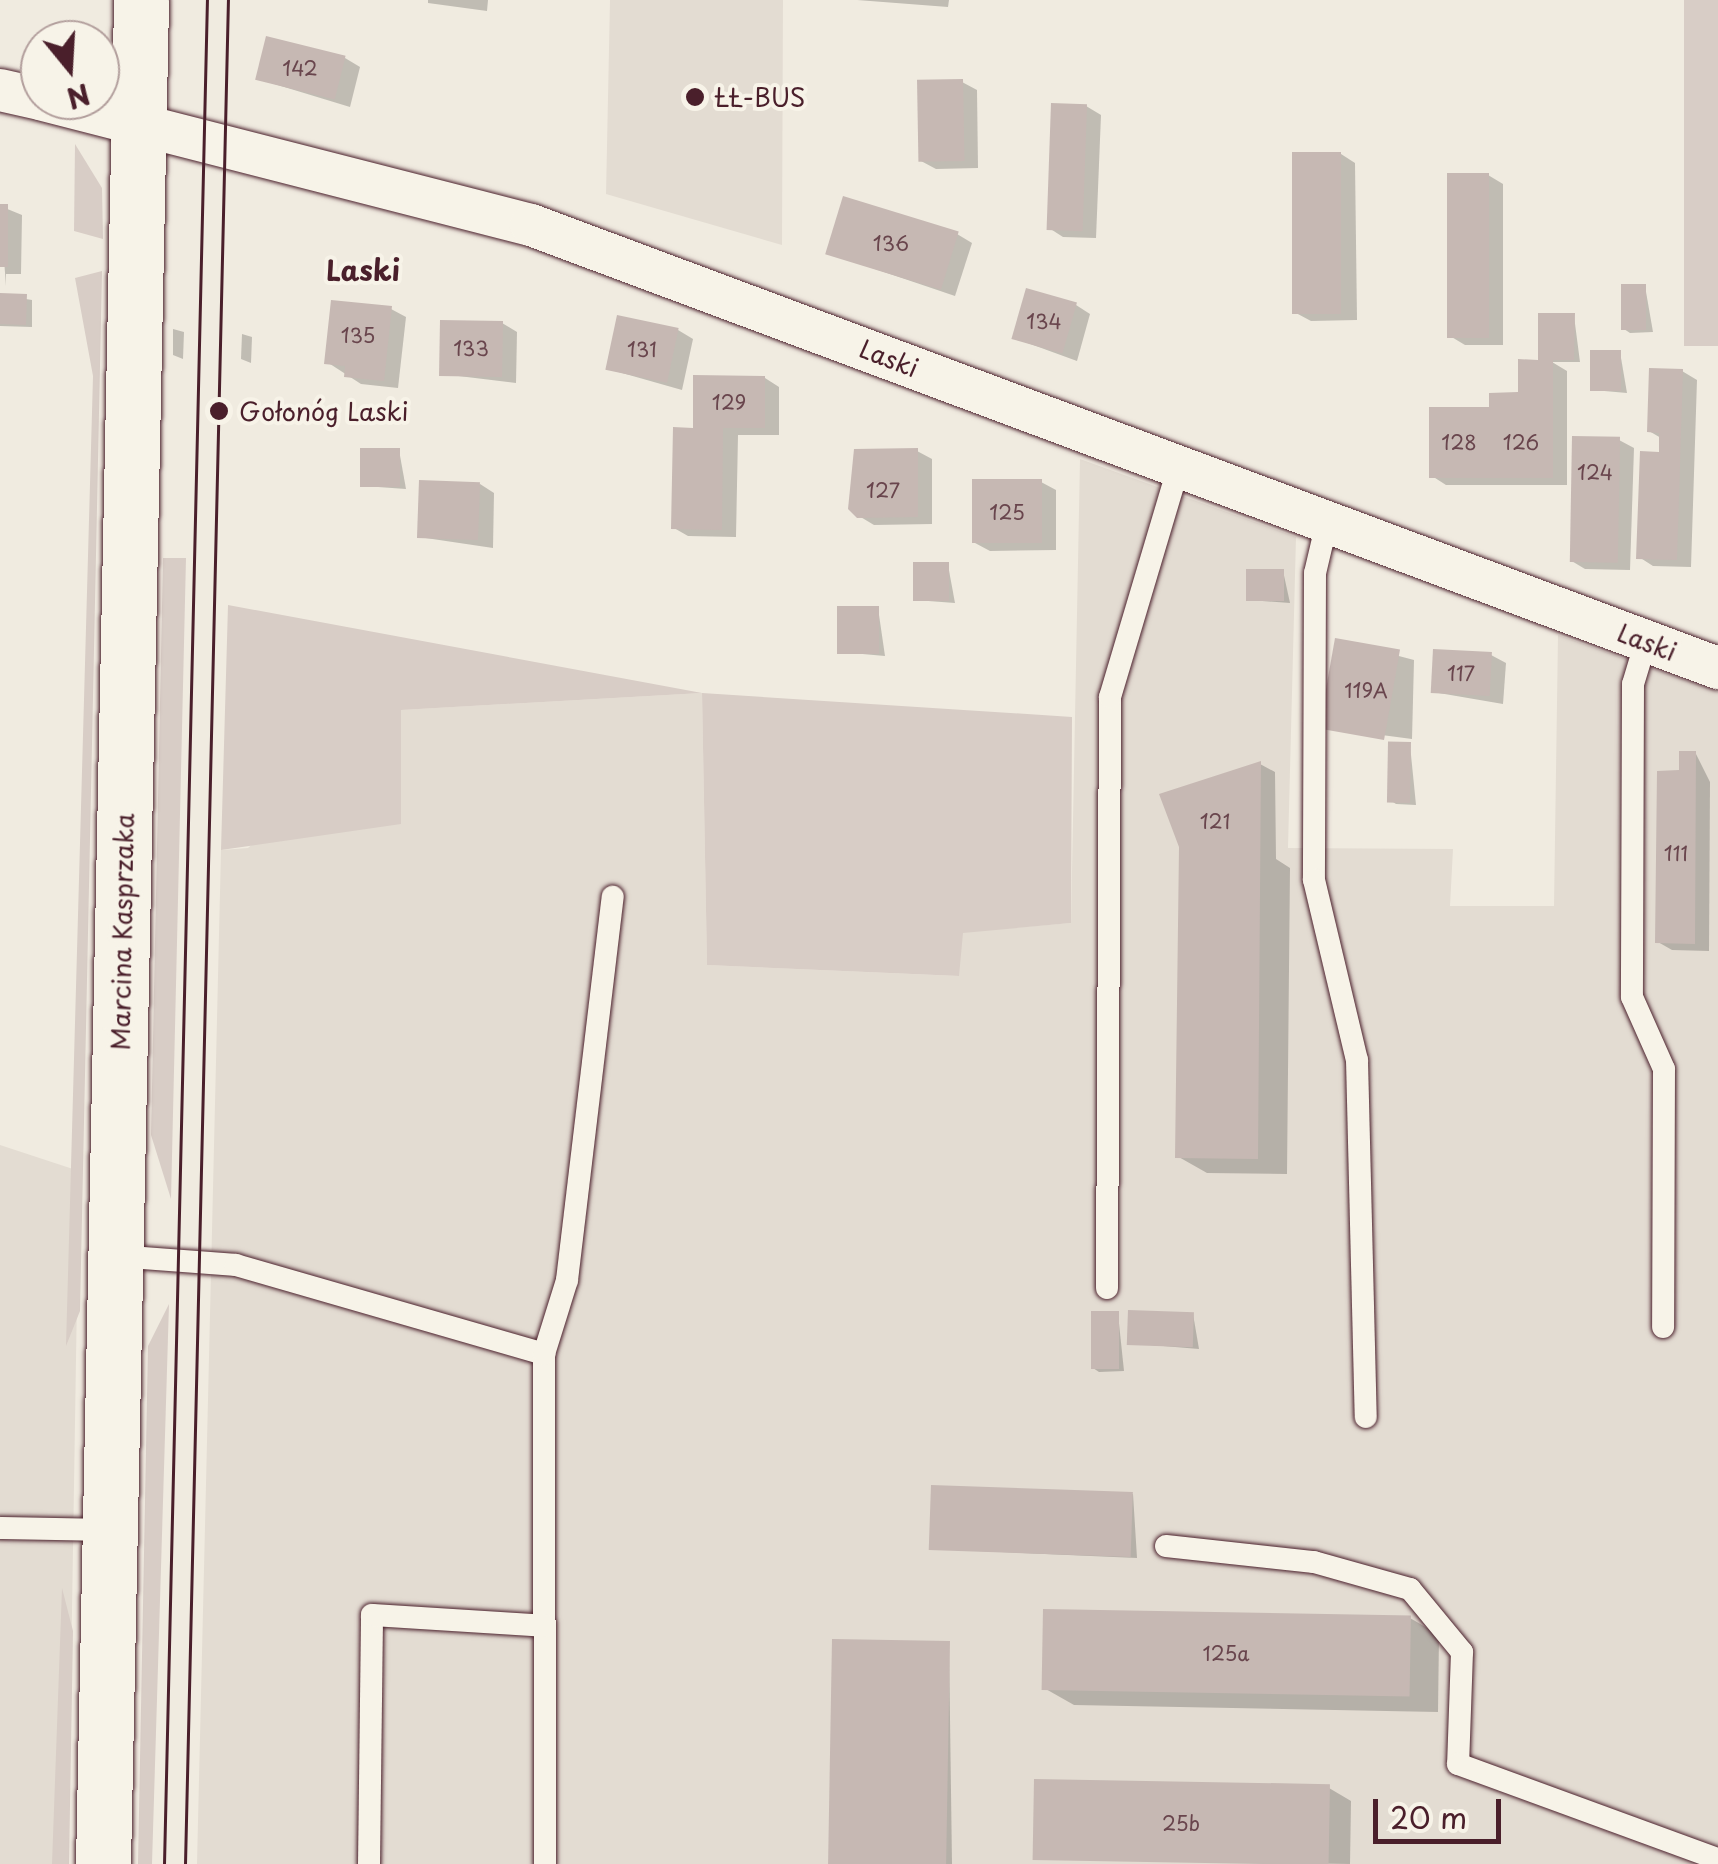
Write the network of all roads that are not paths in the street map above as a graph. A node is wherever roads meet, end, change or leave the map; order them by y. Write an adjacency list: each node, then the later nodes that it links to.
1 (141, 0): 3 (street, Marcina Kasprzaka)
2 (120, 118): 3 (street, Laski)
3 (139, 122): 4 (street, Laski); 9 (street, Marcina Kasprzaka)
4 (1179, 466): 5 (street, Laski); 10 (lane)
5 (1327, 522): 6 (street, Laski); 13 (lane)
6 (1646, 641): 7 (street, Laski); 11 (lane)
7 (1718, 668)
8 (614, 897): 12 (lane)
9 (117, 1256): 12 (lane); 15 (street, Marcina Kasprzaka)
10 (1107, 1288)
11 (1662, 1326)
12 (544, 1354): 17 (lane)
13 (1366, 1417)
14 (0, 1528): 15 (lane)
15 (111, 1530): 19 (street, Marcina Kasprzaka)
16 (1166, 1546): 18 (lane)
17 (545, 1626): 20 (lane); 21 (lane)
18 (1718, 1860)
19 (103, 1864)
20 (369, 1864)
21 (545, 1864)

